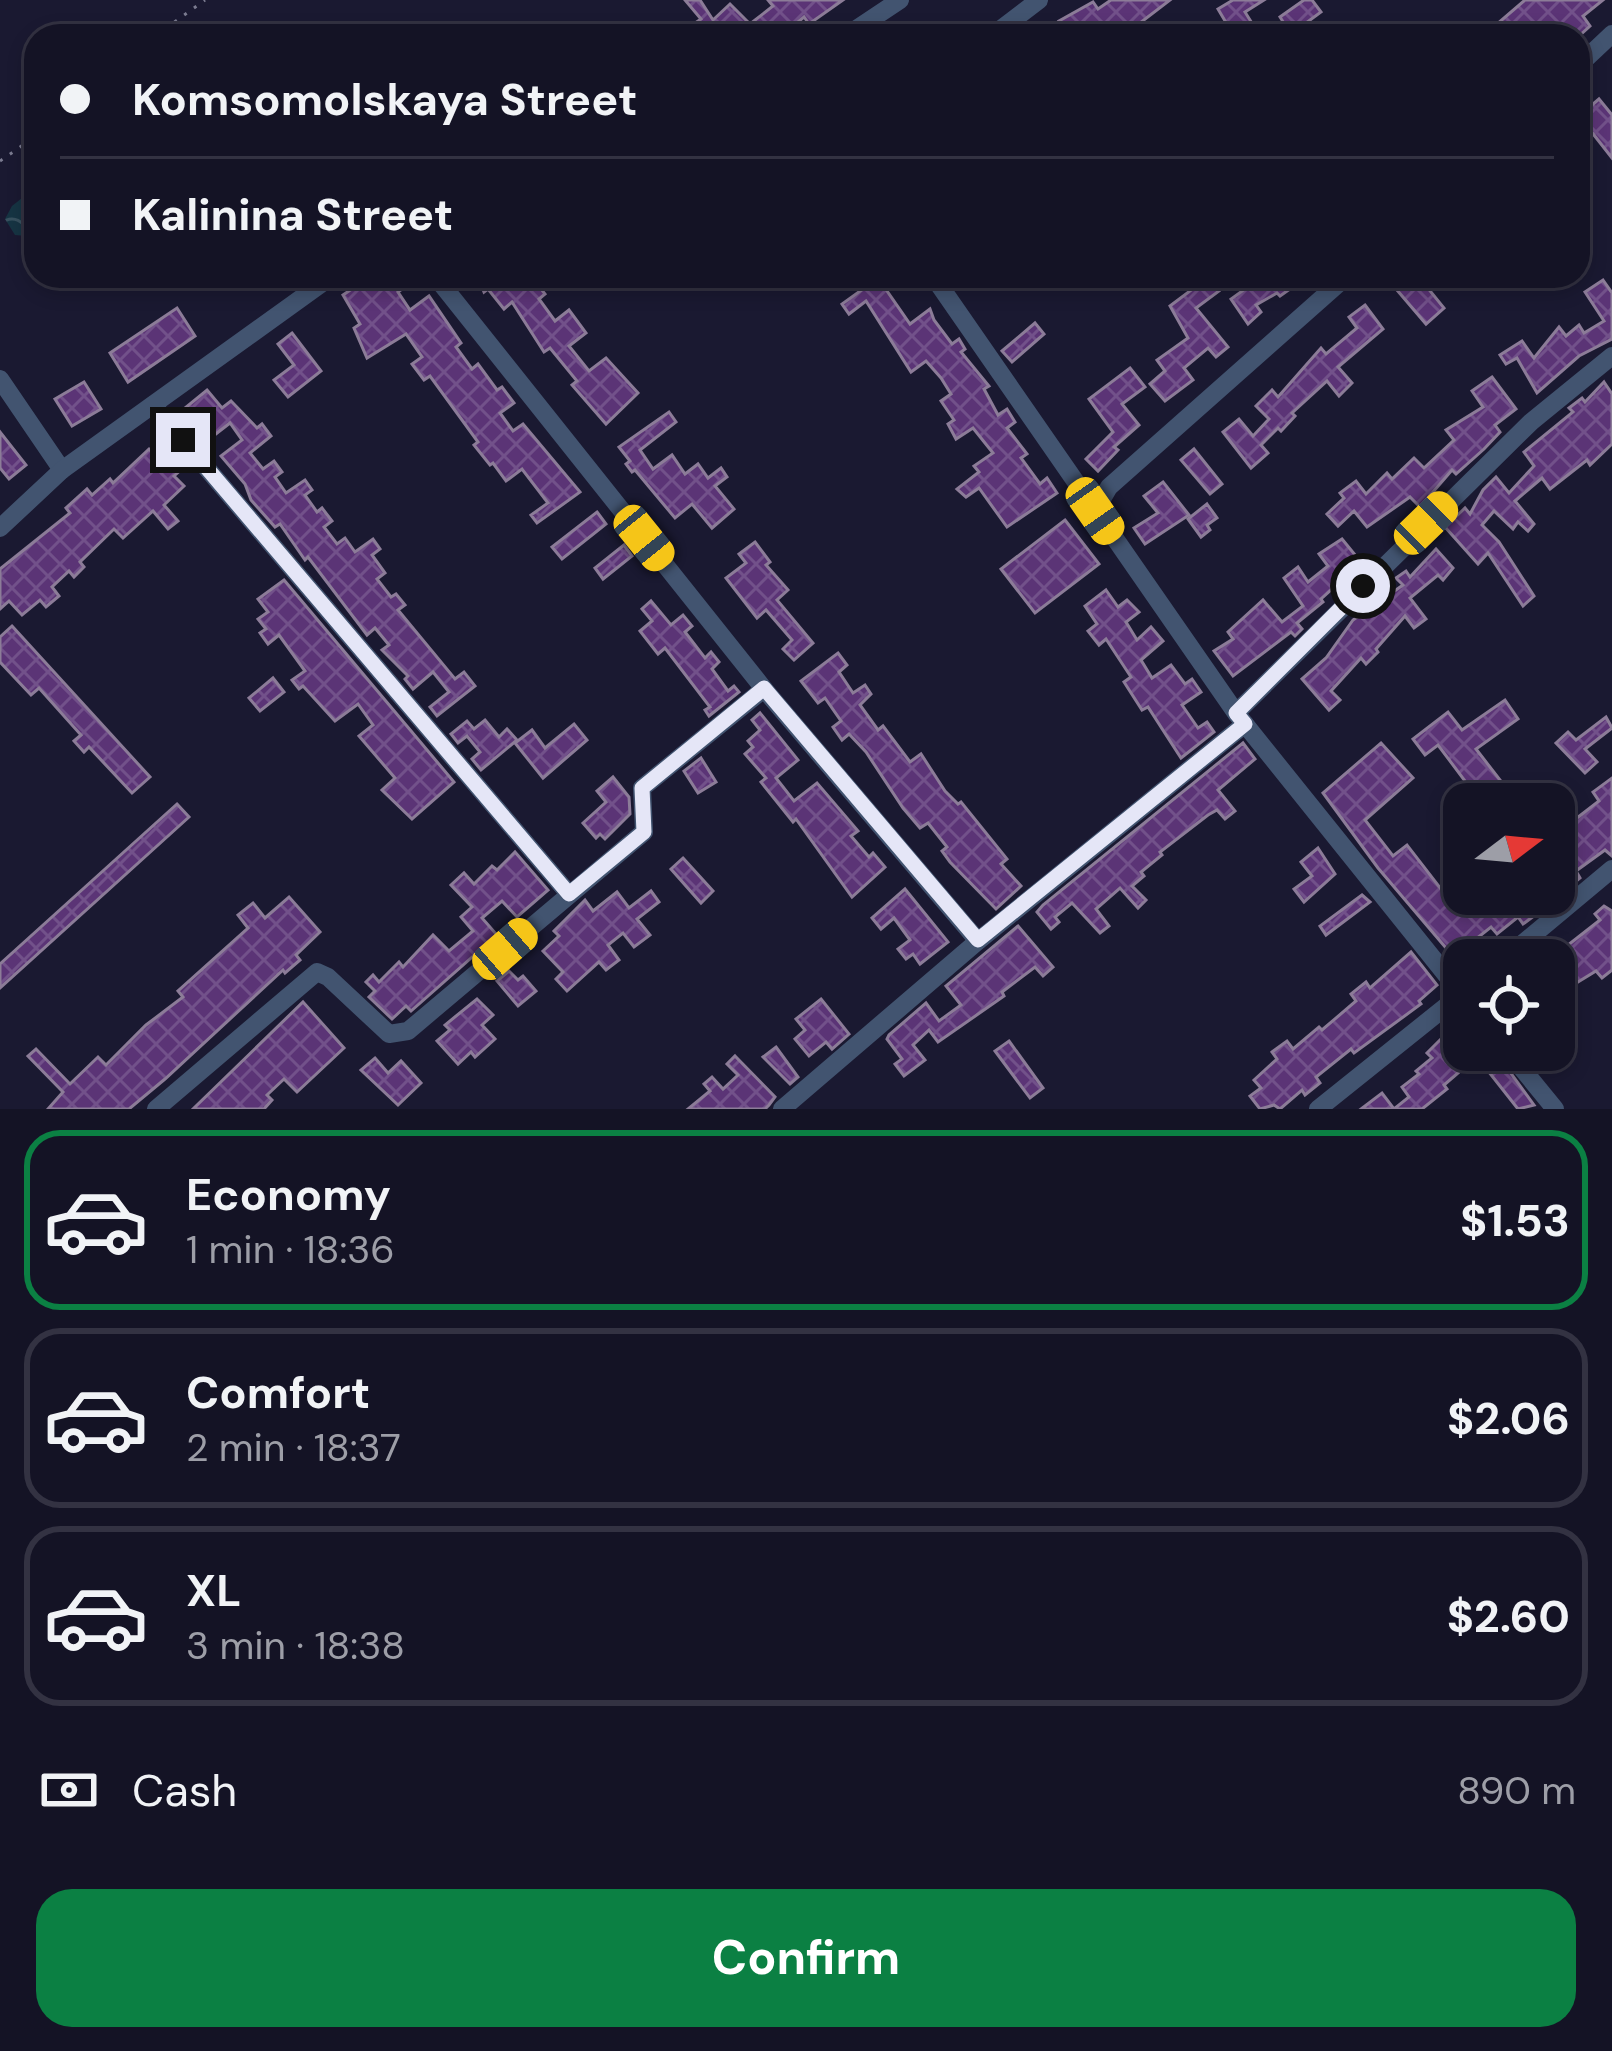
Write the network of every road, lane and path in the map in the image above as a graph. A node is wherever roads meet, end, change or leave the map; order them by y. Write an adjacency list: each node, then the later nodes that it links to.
1 (206, 0): 4 (path)
2 (900, 0): 5 (street)
3 (1039, 0): 6 (street)
4 (172, 24)
5 (864, 24)
6 (1008, 24)
7 (1612, 34): 8 (street)
8 (1590, 55)
9 (315, 288): 15 (street)
10 (445, 288): 21 (street)
11 (942, 288): 17 (street)
12 (1333, 288): 18 (street)
13 (1612, 356): 22 (street)
14 (0, 379): 16 (street)
15 (153, 404): 16 (street); 24 (street)
16 (62, 470): 20 (street)
17 (1078, 485): 18 (street); 19 (street)
18 (1109, 487): 19 (street)
19 (1095, 511): 22 (street)
20 (0, 528)
21 (764, 688): 24 (street); 26 (street)
22 (1240, 719): 26 (street); 27 (street)
23 (1612, 869): 25 (street)
24 (569, 894): 30 (street)
25 (1527, 939)
26 (978, 940): 31 (street)
27 (1443, 969)
28 (1443, 1010): 32 (street)
29 (1524, 1071): 33 (street)
30 (156, 1109)
31 (782, 1109)
32 (1318, 1109)
33 (1556, 1109)

